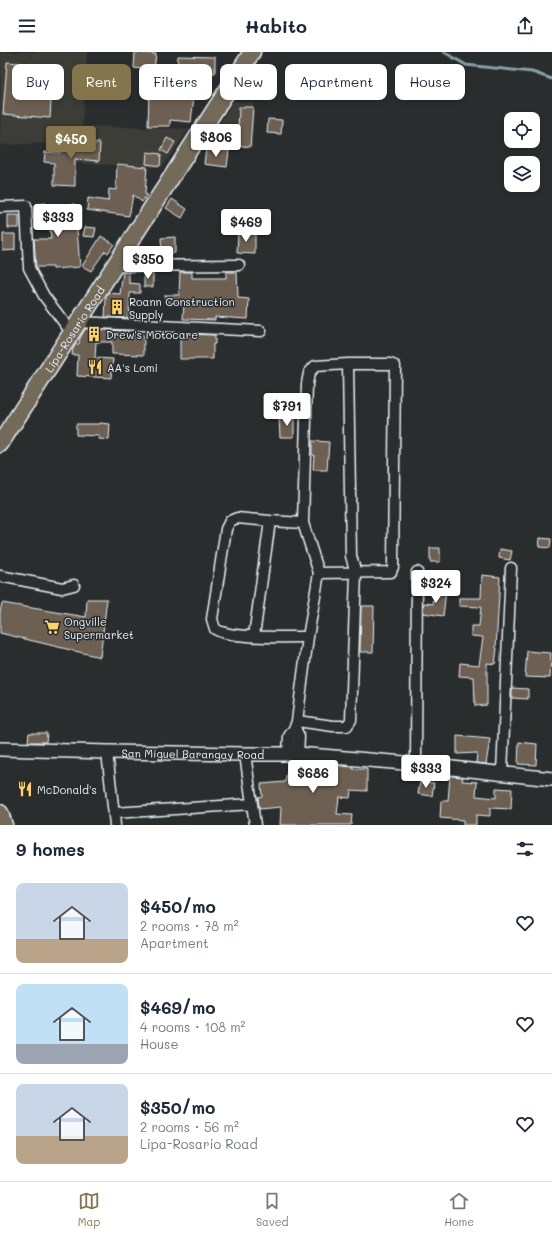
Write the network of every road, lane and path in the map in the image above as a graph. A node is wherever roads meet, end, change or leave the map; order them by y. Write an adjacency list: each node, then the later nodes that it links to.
1 (252, 52): 4 (main road, Lipa-Rosario Road)
2 (0, 207): 5 (street)
3 (239, 265): 4 (street)
4 (116, 266): 5 (main road, Lipa-Rosario Road)
5 (75, 328): 6 (street); 8 (main road, Lipa-Rosario Road)
6 (261, 331)
7 (348, 364): 10 (street); 14 (street); 14 (street)
8 (1, 437)
9 (270, 521): 10 (street); 17 (street); 17 (street)
10 (303, 523): 13 (street)
11 (511, 568): 25 (street)
12 (416, 572): 24 (street)
13 (319, 573): 14 (street); 18 (street)
14 (356, 573): 19 (street)
15 (0, 576): 16 (street)
16 (74, 585)
17 (254, 636): 18 (street)
18 (308, 637): 19 (street)
19 (296, 724): 22 (street)
20 (0, 749): 21 (street, San Miguel Barangay Road)
21 (107, 752): 23 (street, San Miguel Barangay Road); 29 (street)
22 (293, 753): 23 (street, San Miguel Barangay Road); 24 (street, San Miguel Barangay Road)
23 (245, 754): 27 (street)
24 (416, 764): 25 (street, San Miguel Barangay Road)
25 (502, 773): 26 (street, San Miguel Barangay Road)
26 (552, 779)
27 (252, 804): 29 (street); 32 (street)
28 (0, 813): 30 (main road)
29 (114, 813): 31 (street)
30 (4, 825)
31 (115, 825)
32 (255, 825)

